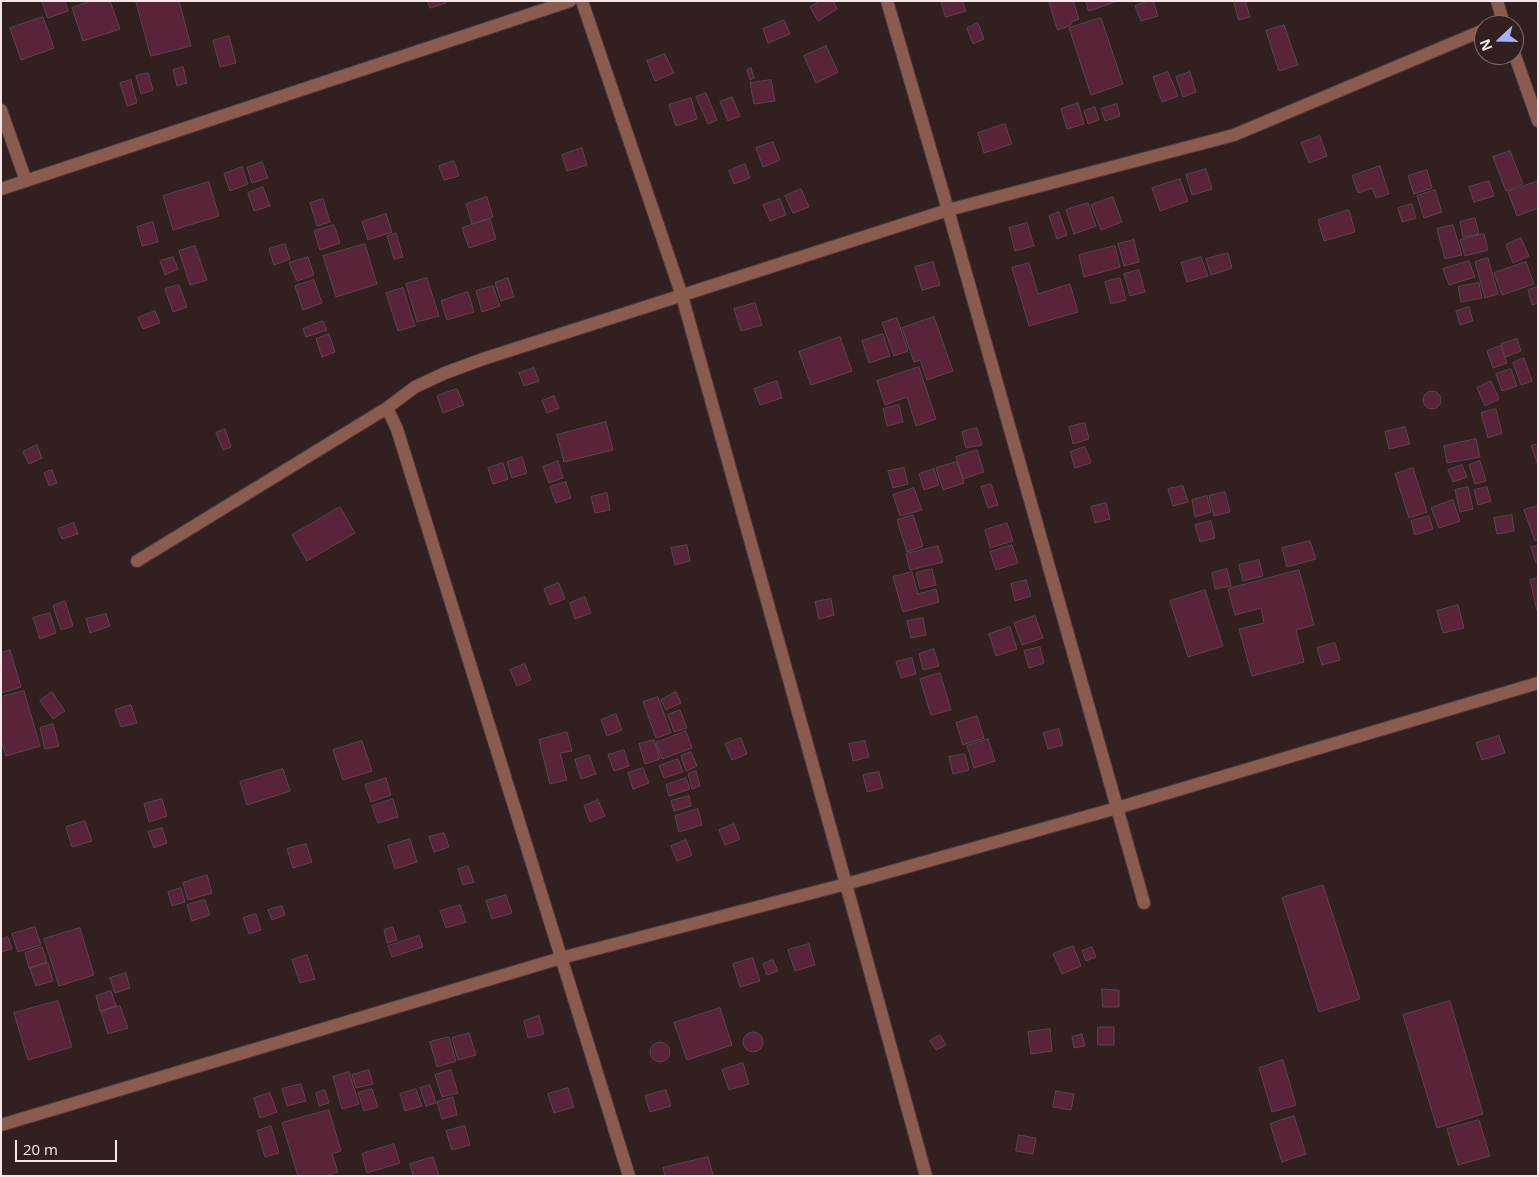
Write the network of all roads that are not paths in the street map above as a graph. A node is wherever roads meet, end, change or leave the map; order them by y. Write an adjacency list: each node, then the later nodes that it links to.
1 (570, 1): 11 (street)
2 (582, 1): 14 (street)
3 (887, 1): 13 (street)
4 (1497, 1): 5 (street)
5 (1499, 15)
6 (1474, 34): 13 (street)
7 (1519, 65): 8 (street)
8 (1536, 108): 10 (street)
9 (1, 110): 11 (street)
10 (1538, 121)
11 (26, 182): 12 (street)
12 (1, 189)
13 (948, 210): 14 (street); 18 (street)
14 (682, 296): 15 (street); 19 (street)
15 (387, 408): 16 (street); 21 (street)
16 (137, 561)
17 (1538, 683): 18 (street)
18 (1118, 808): 19 (street); 20 (street)
19 (846, 884): 21 (street); 24 (street)
20 (1144, 903)
21 (561, 958): 22 (street); 23 (street)
22 (1, 1125)
23 (629, 1176)
24 (926, 1176)

